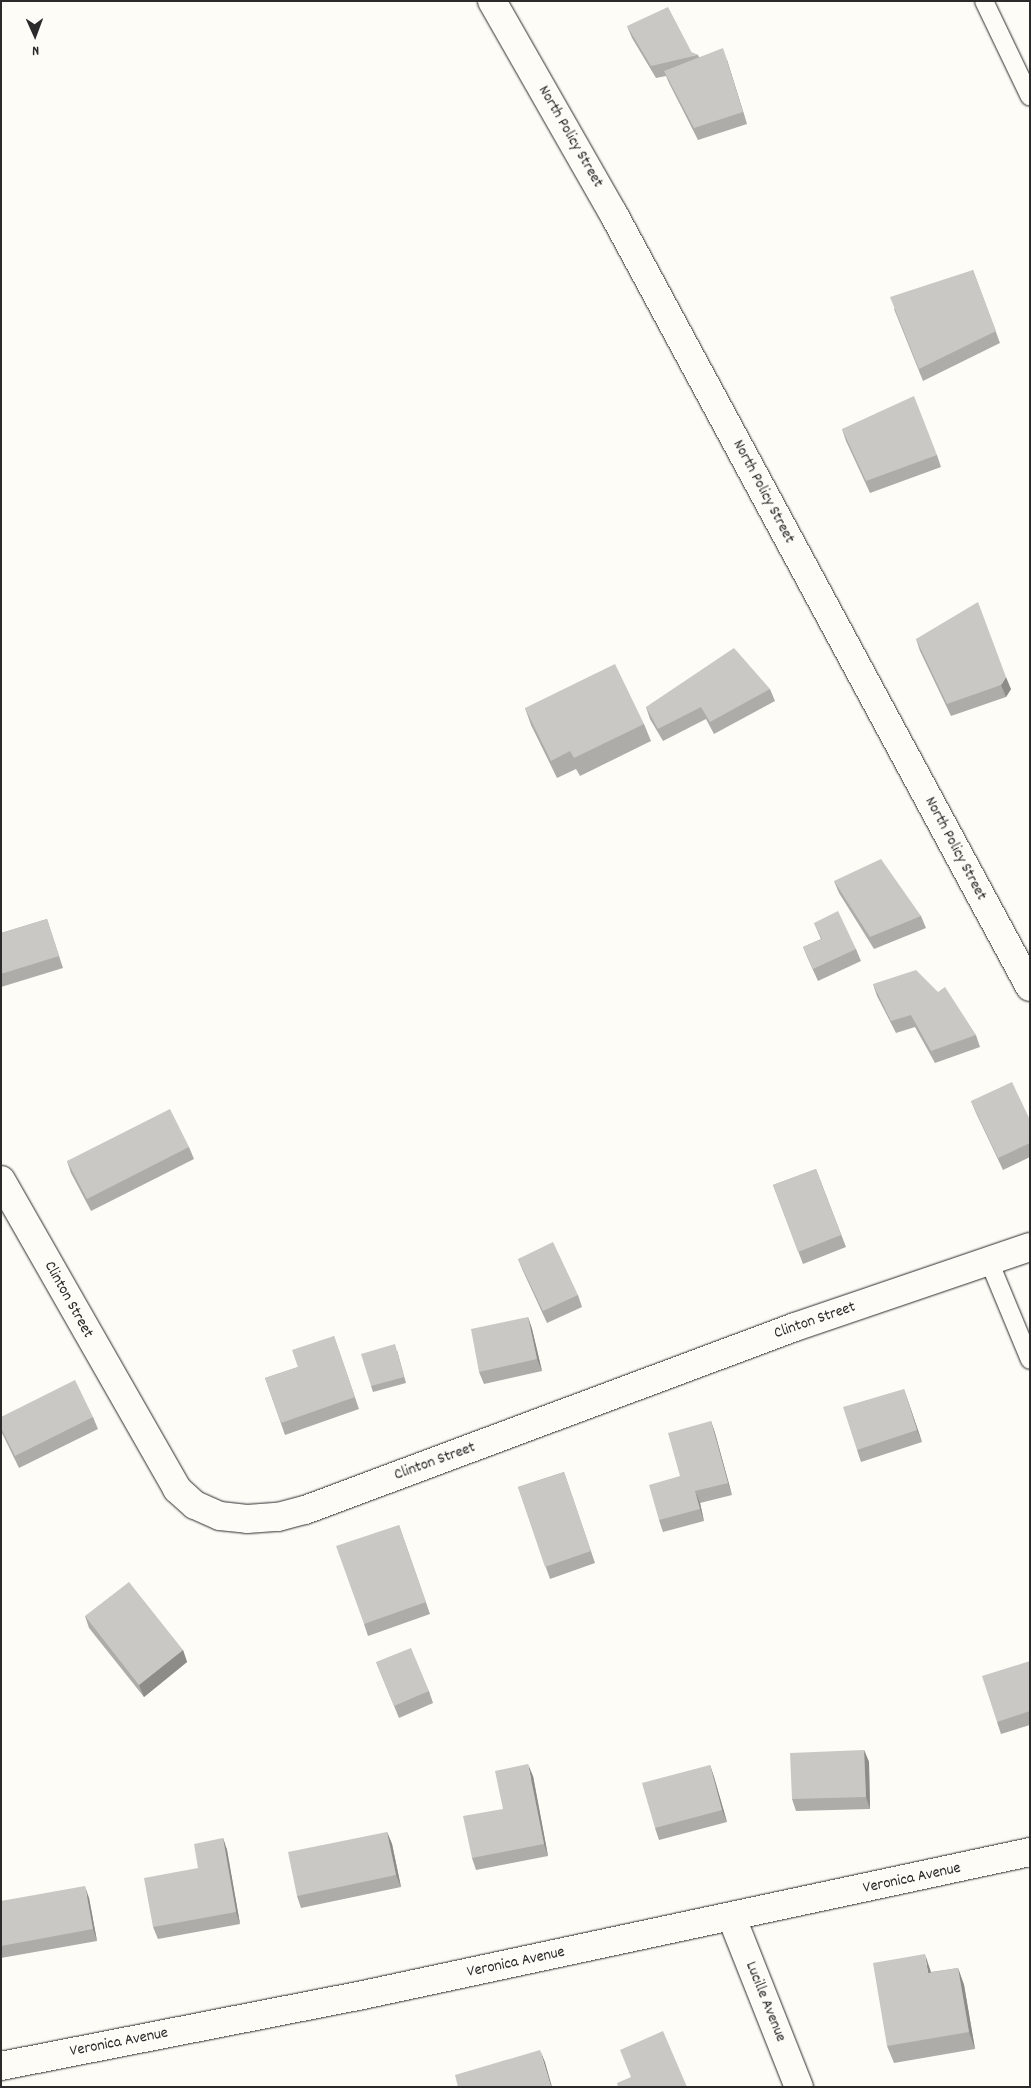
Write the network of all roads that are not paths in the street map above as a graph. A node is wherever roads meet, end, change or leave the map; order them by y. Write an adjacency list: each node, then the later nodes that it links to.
1 (492, 1): 4 (street, North Policy Street)
2 (984, 1): 3 (lane)
3 (1030, 97)
4 (1030, 987)
5 (1, 1180): 7 (street, Clinton Street)
6 (1030, 1247): 7 (street, Clinton Street)
7 (989, 1261): 8 (lane)
8 (1030, 1360)
9 (1030, 1852): 10 (street, Veronica Avenue)
10 (732, 1918): 11 (street, Veronica Avenue); 12 (street, Lucille Avenue)
11 (1, 2066)
12 (799, 2087)

